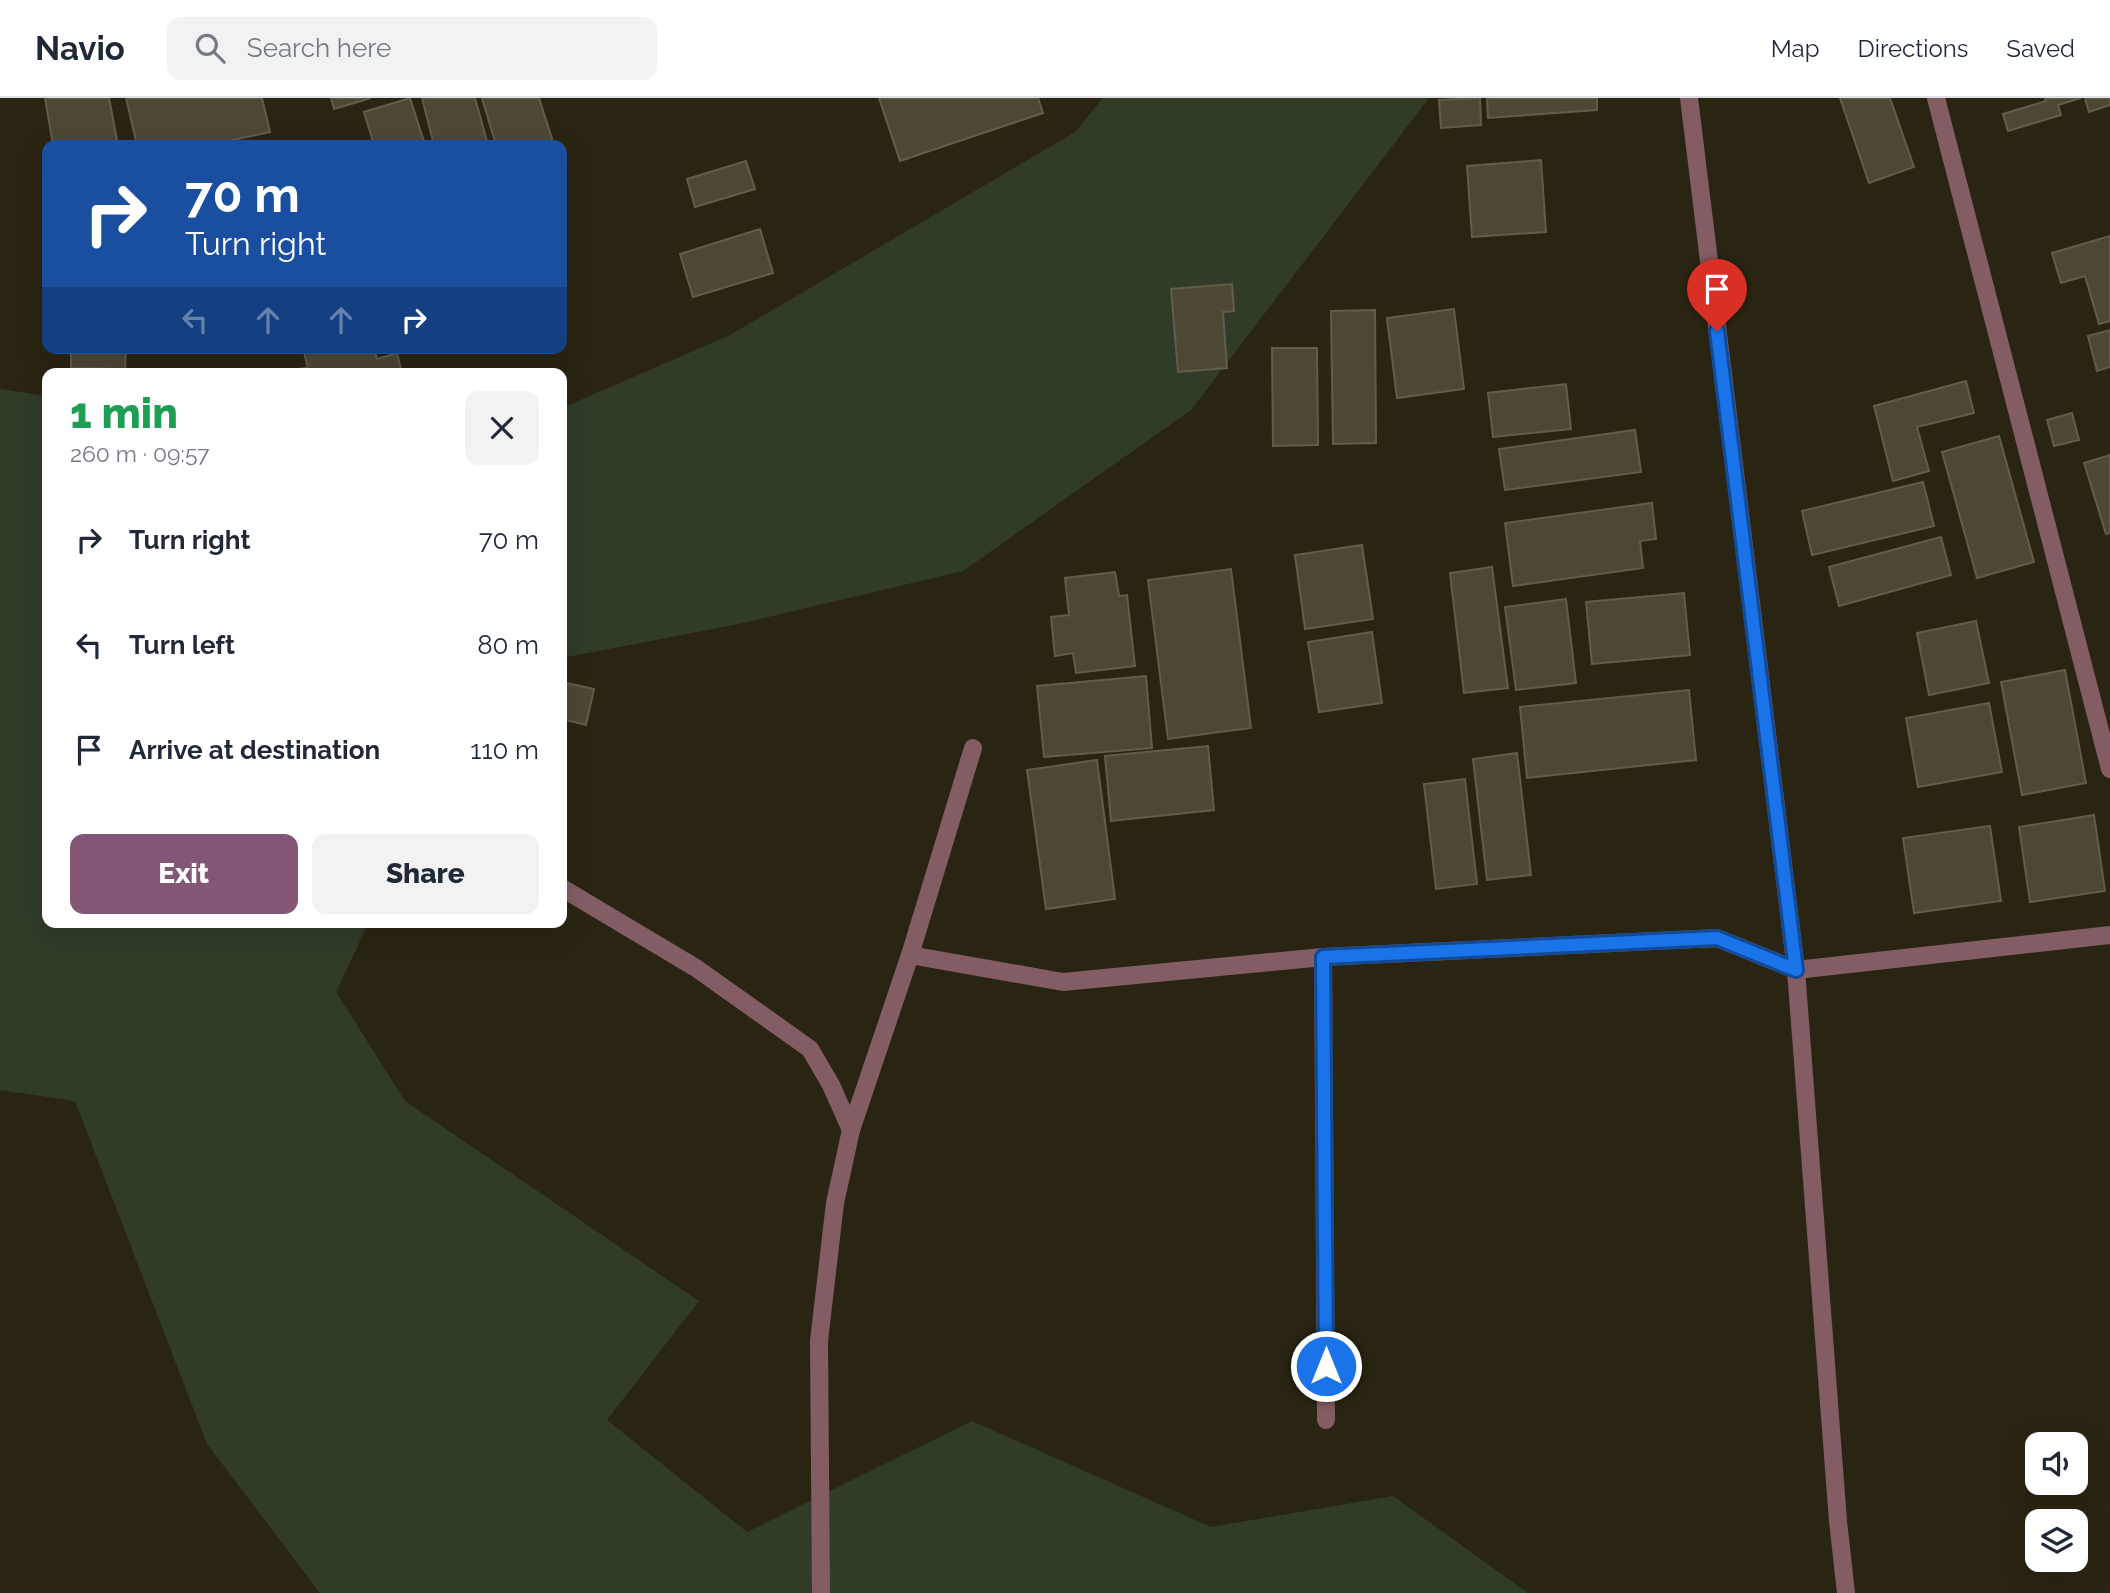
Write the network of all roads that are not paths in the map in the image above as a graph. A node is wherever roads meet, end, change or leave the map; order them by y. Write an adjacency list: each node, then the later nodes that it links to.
1 (1689, 98): 10 (street)
2 (1936, 98): 3 (street)
3 (2102, 696): 5 (street)
4 (973, 748): 8 (street)
5 (2110, 769)
6 (567, 891): 11 (street)
7 (2110, 935): 10 (street)
8 (910, 955): 9 (street); 11 (street)
9 (1323, 957): 10 (street); 12 (street)
10 (1796, 970): 14 (street)
11 (851, 1130): 13 (street)
12 (1326, 1420)
13 (821, 1593)
14 (1846, 1593)

